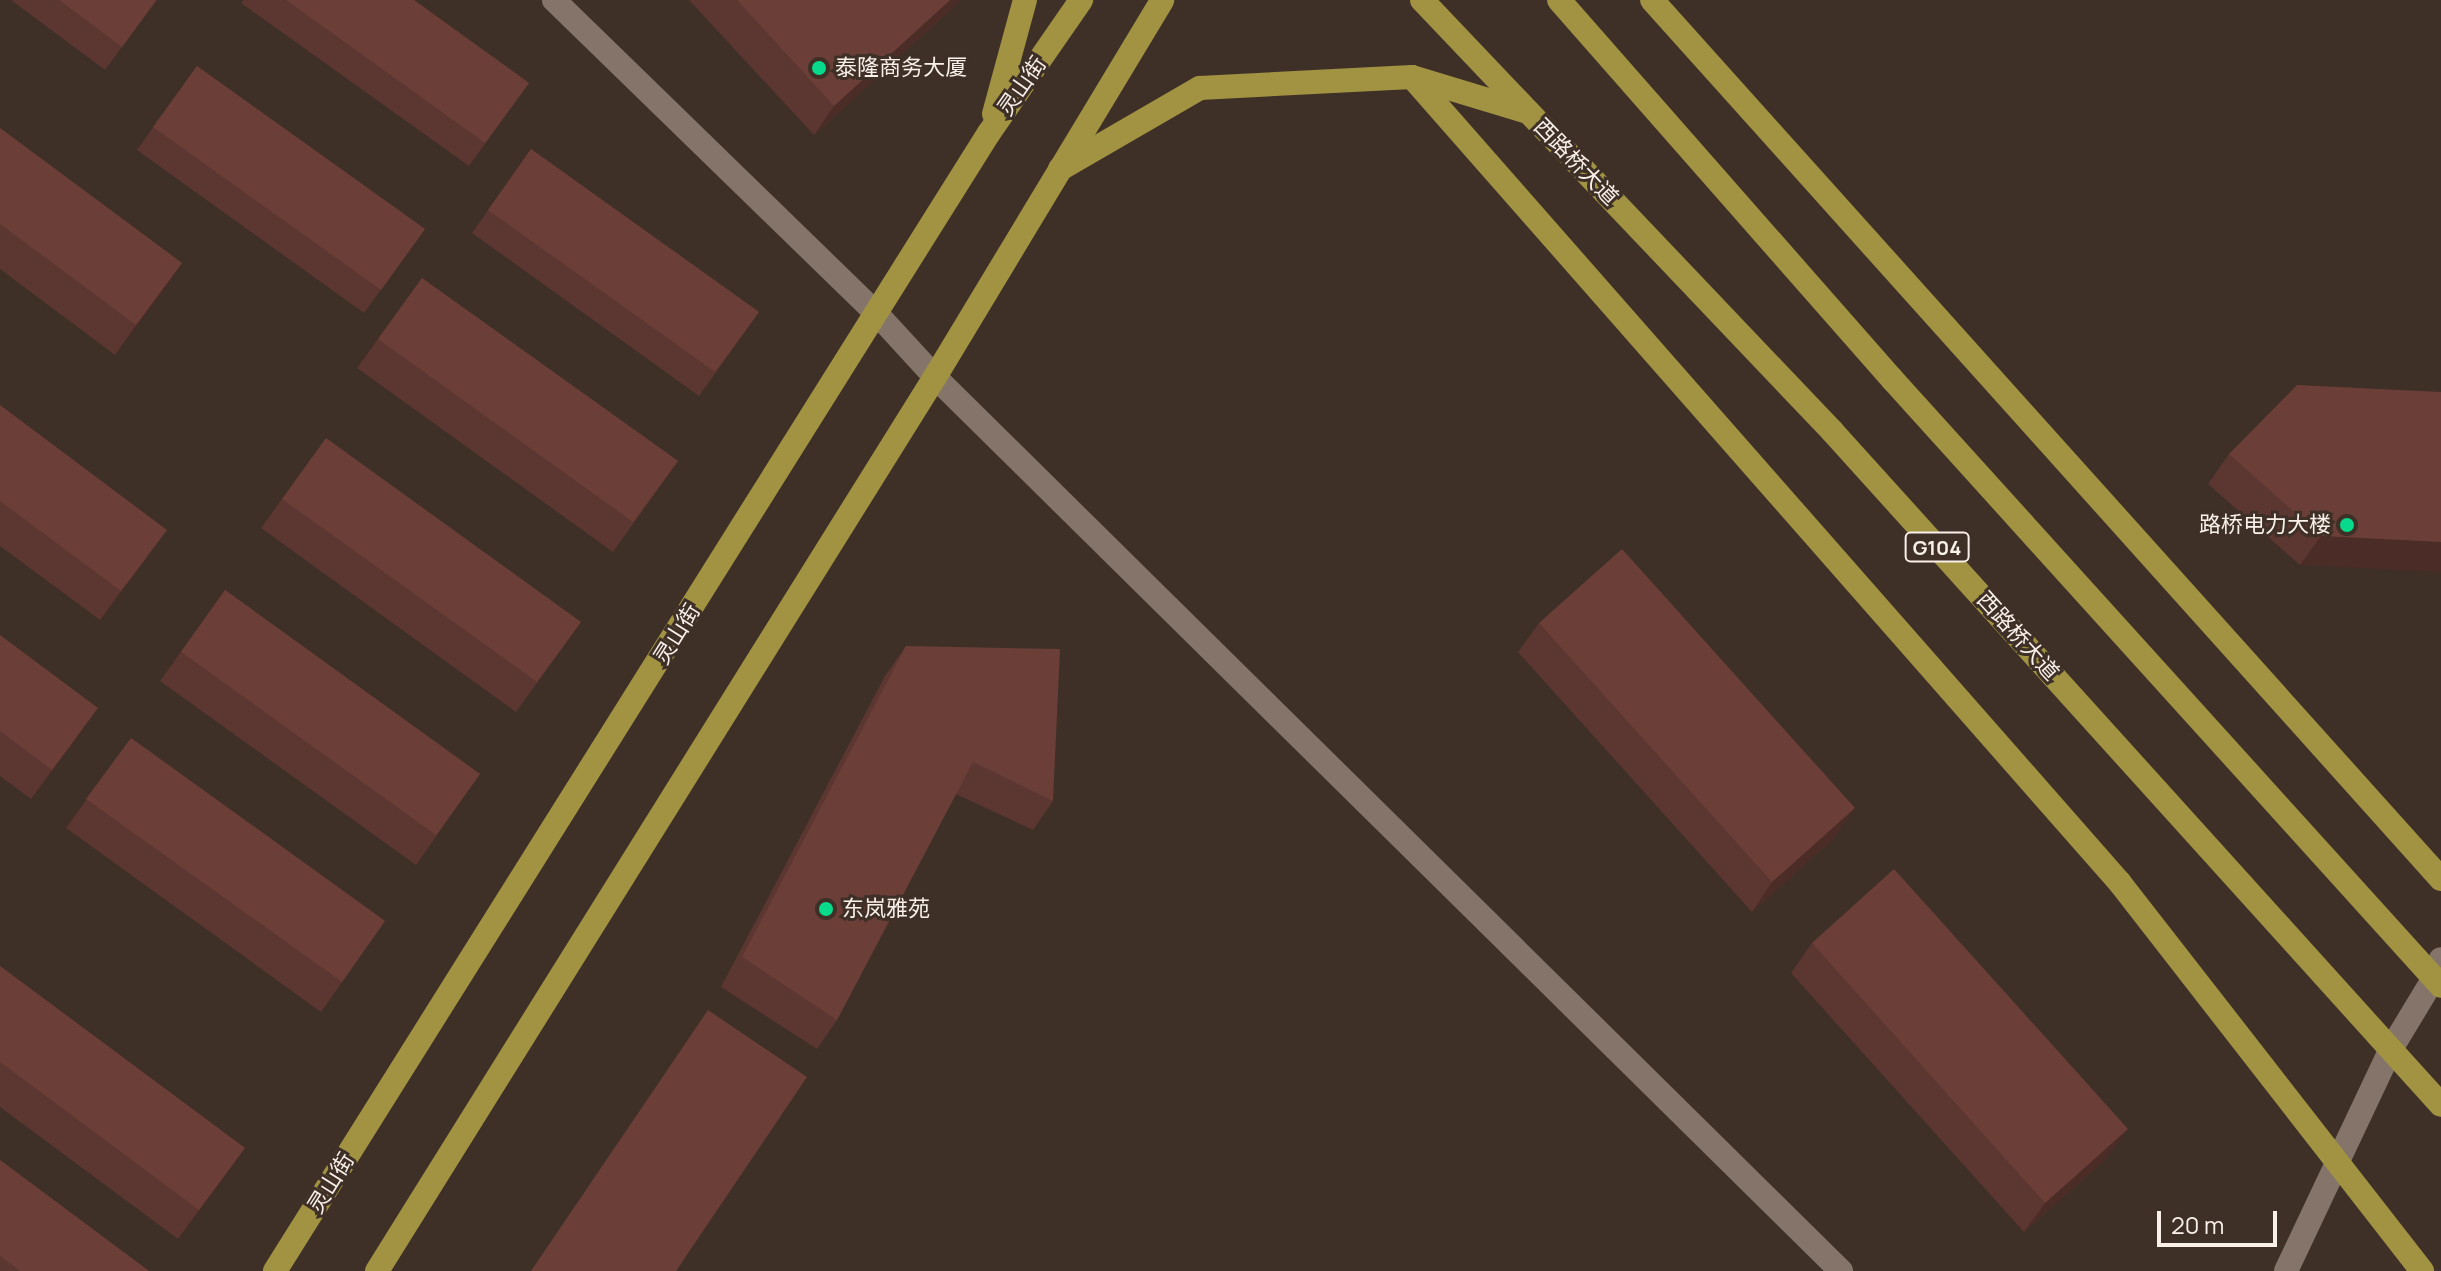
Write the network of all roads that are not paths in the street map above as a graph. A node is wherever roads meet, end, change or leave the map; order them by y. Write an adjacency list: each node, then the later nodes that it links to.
1 (554, 0): 14 (street)
2 (1025, 0): 12 (main road)
3 (1081, 0): 12 (main road, 灵山街)
4 (1162, 0): 13 (main road)
5 (1422, 0): 11 (main road, 西路桥大道 / G104)
6 (1559, 0): 9 (main road)
7 (1577, 0): 9 (main road)
8 (1652, 0): 16 (main road)
9 (1597, 42): 17 (main road)
10 (1412, 77): 11 (main road); 13 (main road); 20 (main road)
11 (1529, 112): 18 (main road, 西路桥大道 / G104)
12 (989, 133): 14 (main road, 灵山街)
13 (1058, 170): 15 (main road)
14 (878, 315): 15 (street); 21 (main road, 灵山街)
15 (935, 377): 22 (main road); 23 (street)
16 (2441, 879)
17 (2439, 974): 18 (street)
18 (2391, 1049): 19 (main road, 西路桥大道 / G104); 20 (street)
19 (2441, 1105)
20 (2338, 1160): 24 (street); 25 (main road)
21 (275, 1271)
22 (377, 1271)
23 (1841, 1271)
24 (2286, 1271)
25 (2422, 1271)

